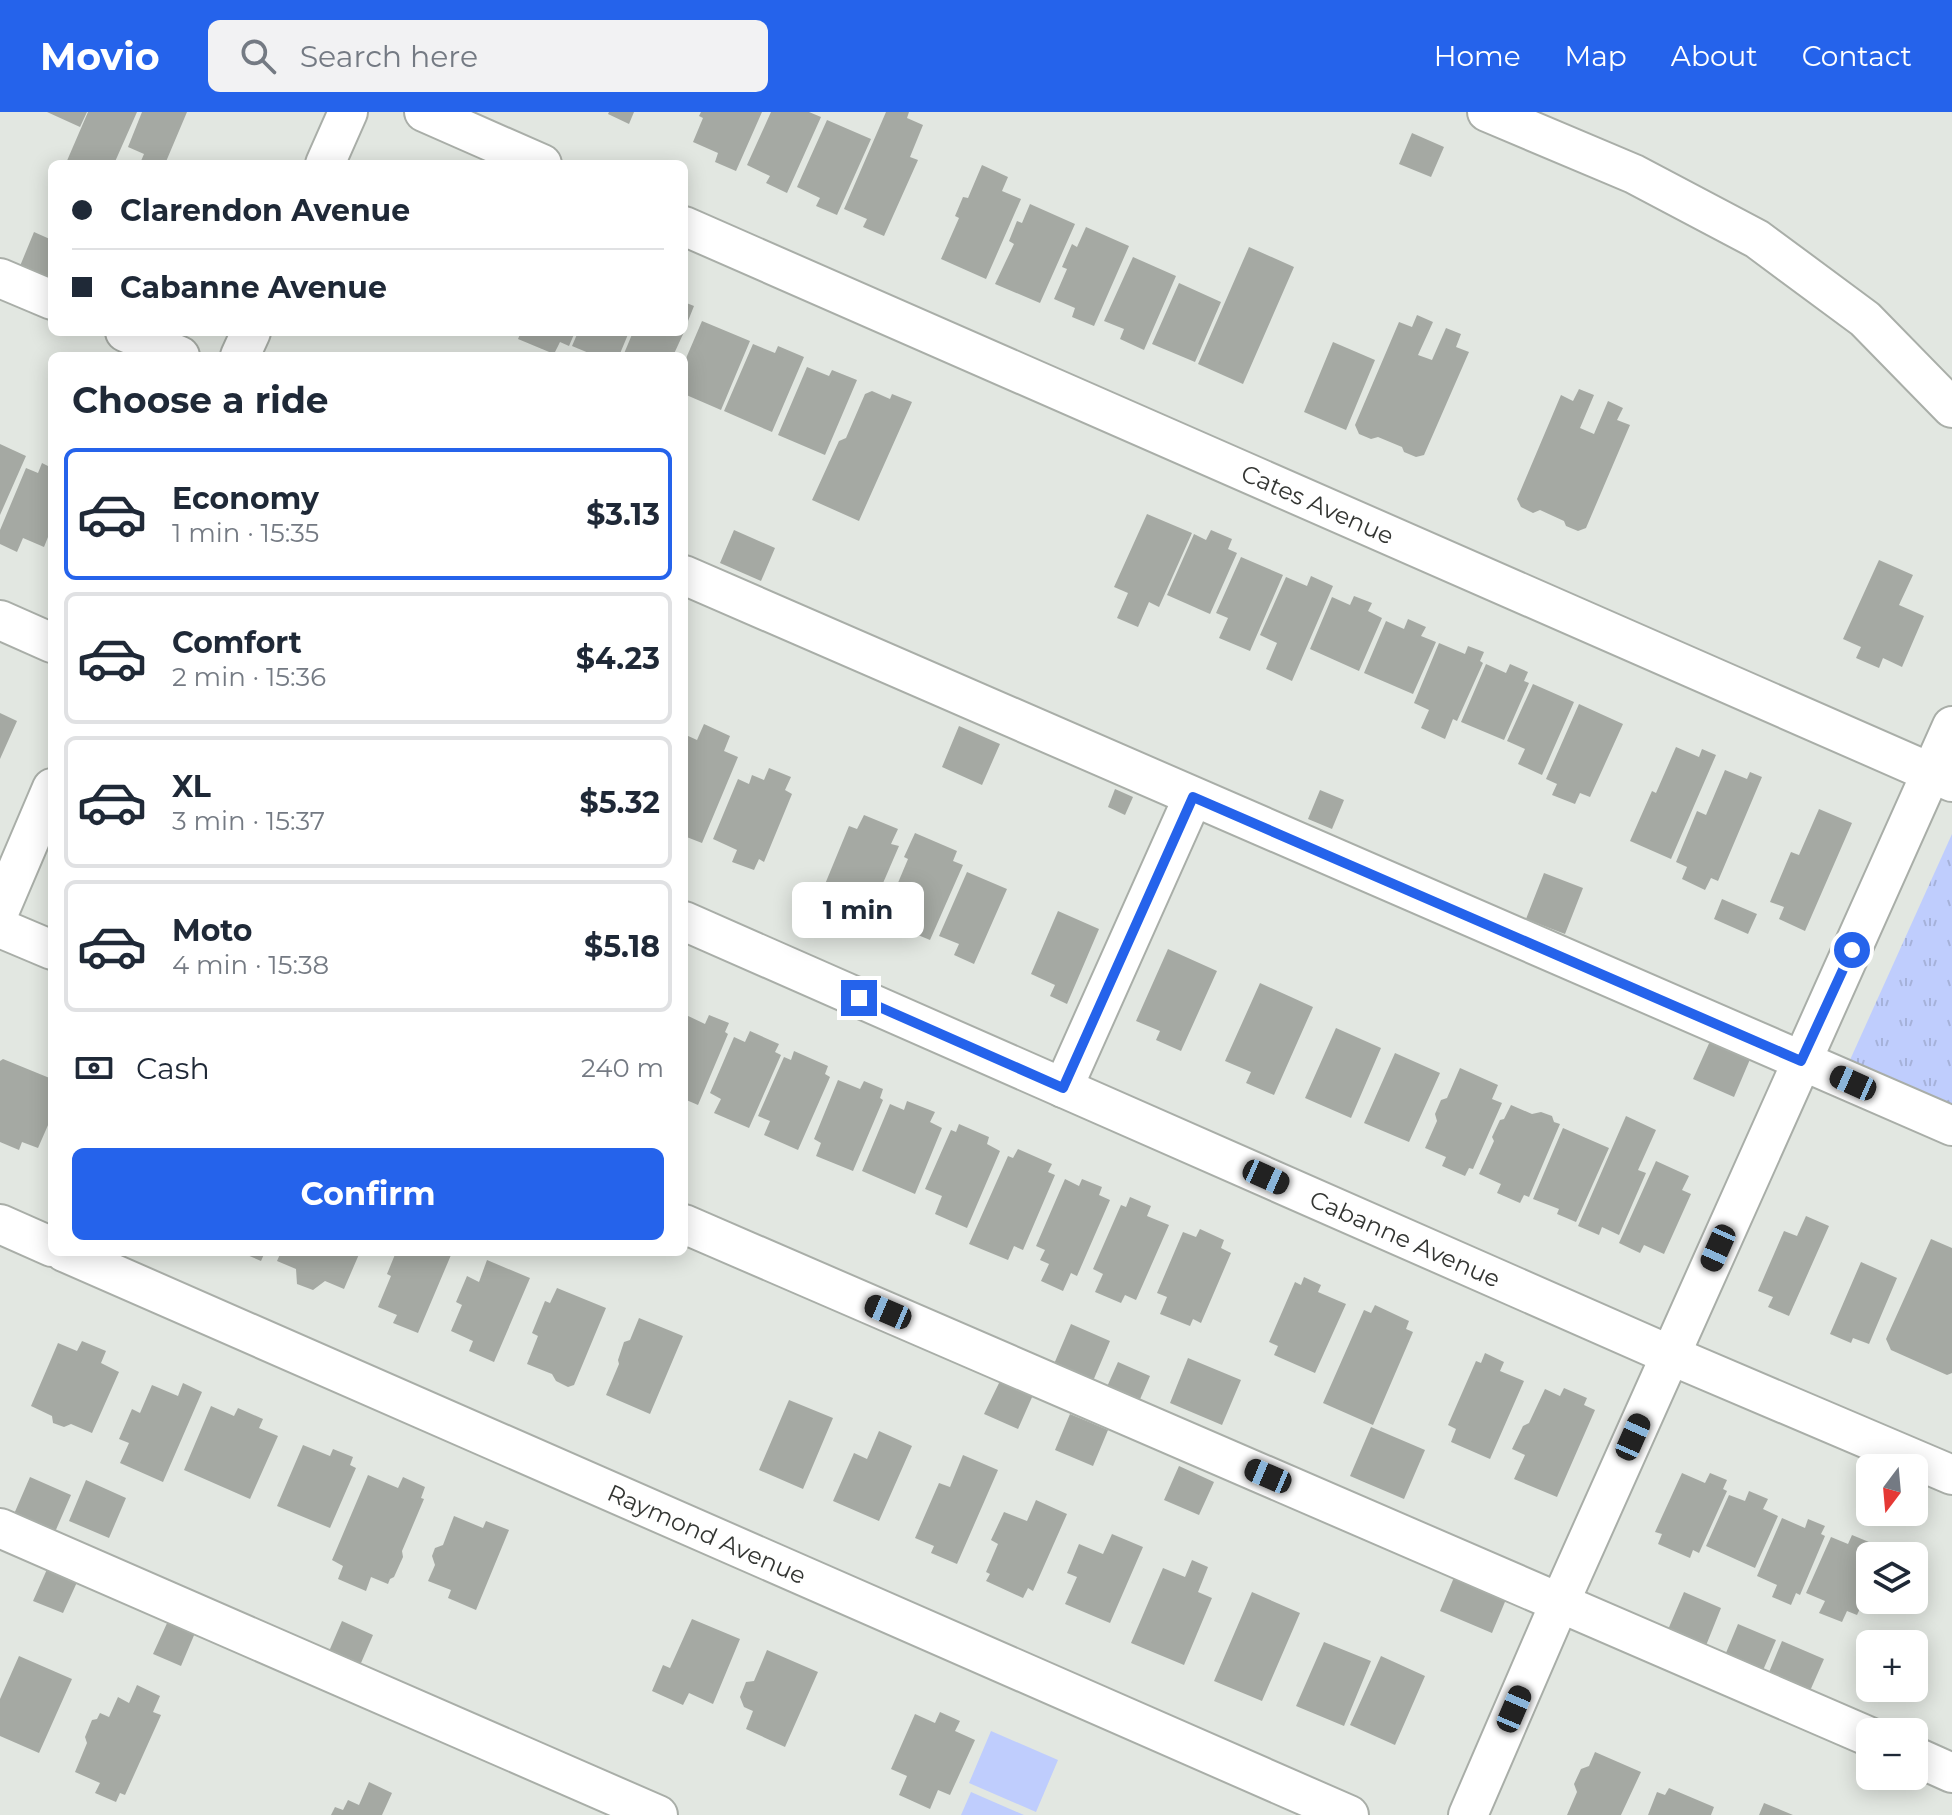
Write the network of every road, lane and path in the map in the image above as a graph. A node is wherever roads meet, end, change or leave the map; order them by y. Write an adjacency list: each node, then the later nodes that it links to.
1 (348, 112): 4 (street)
2 (424, 112): 5 (street)
3 (1487, 112): 11 (street)
4 (327, 160)
5 (533, 160)
6 (688, 228): 16 (street, Cates Avenue)
7 (0, 278): 8 (street)
8 (48, 298)
9 (134, 336): 10 (street)
10 (171, 352)
11 (1952, 408)
12 (688, 577): 18 (street)
13 (0, 620): 14 (street)
14 (48, 641)
15 (1952, 726): 16 (street)
16 (1942, 778): 23 (street)
17 (48, 797): 19 (street)
18 (1193, 797): 23 (street); 24 (street)
19 (0, 910)
20 (688, 923): 24 (street, Cabanne Avenue)
21 (0, 928): 22 (street)
22 (48, 948)
23 (1801, 1061): 25 (street); 30 (street)
24 (1063, 1088): 30 (street, Cabanne Avenue)
25 (1952, 1126)
26 (0, 1224): 28 (street)
27 (688, 1226): 33 (street)
28 (48, 1245)
29 (73, 1256): 38 (street, Raymond Avenue)
30 (1670, 1355): 31 (street, Cabanne Avenue); 33 (street)
31 (1952, 1475)
32 (0, 1528): 37 (street)
33 (1560, 1602): 34 (street); 39 (street)
34 (1856, 1731)
35 (1928, 1762): 36 (street)
36 (1952, 1773)
37 (658, 1815)
38 (1349, 1815)
39 (1468, 1815)

